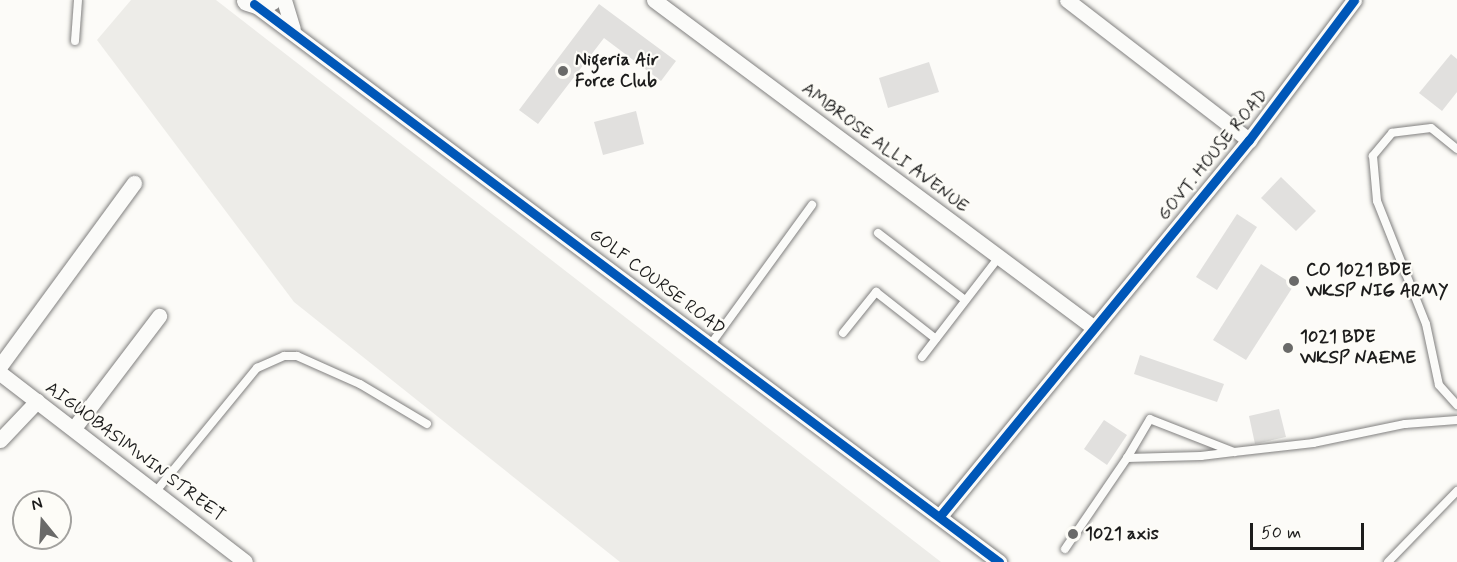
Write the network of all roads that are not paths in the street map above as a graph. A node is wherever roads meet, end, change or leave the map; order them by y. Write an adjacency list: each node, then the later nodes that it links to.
1 (78, 0): 8 (lane)
2 (284, 0): 7 (street)
3 (654, 0): 14 (street, AMBROSE ALLI AVENUE)
4 (1067, 0): 9 (street)
5 (1354, 0): 9 (street, GOVT. HOUSE ROAD)
6 (257, 1): 7 (street, GOLF COURSE ROAD)
7 (293, 29): 20 (street, GOLF COURSE ROAD)
8 (75, 41)
9 (1249, 140): 17 (street, GOVT. HOUSE ROAD)
10 (1457, 149): 25 (lane)
11 (134, 183): 22 (street)
12 (812, 205): 20 (lane)
13 (878, 233): 15 (lane)
14 (999, 256): 15 (lane); 17 (street, AMBROSE ALLI AVENUE)
15 (965, 300): 19 (lane)
16 (159, 316): 28 (street)
17 (1093, 327): 34 (street, GOVT. HOUSE ROAD)
18 (843, 333): 19 (lane)
19 (936, 339): 21 (lane)
20 (711, 344): 34 (street, GOLF COURSE ROAD)
21 (922, 357)
22 (0, 366)
23 (0, 373): 24 (street, AIGUOBASIMWIN STREET)
24 (37, 401): 28 (street, AIGUOBASIMWIN STREET); 29 (street)
25 (1457, 405)
26 (1457, 420): 30 (lane)
27 (427, 424): 32 (lane)
28 (74, 428): 32 (street, AIGUOBASIMWIN STREET)
29 (0, 440)
30 (1234, 452): 31 (lane); 31 (lane)
31 (1127, 458): 35 (lane)
32 (156, 490): 36 (street, AIGUOBASIMWIN STREET)
33 (1457, 492): 38 (lane)
34 (940, 516): 37 (street, GOLF COURSE ROAD)
35 (1065, 549)
36 (245, 562)
37 (999, 562)
38 (1388, 562)

